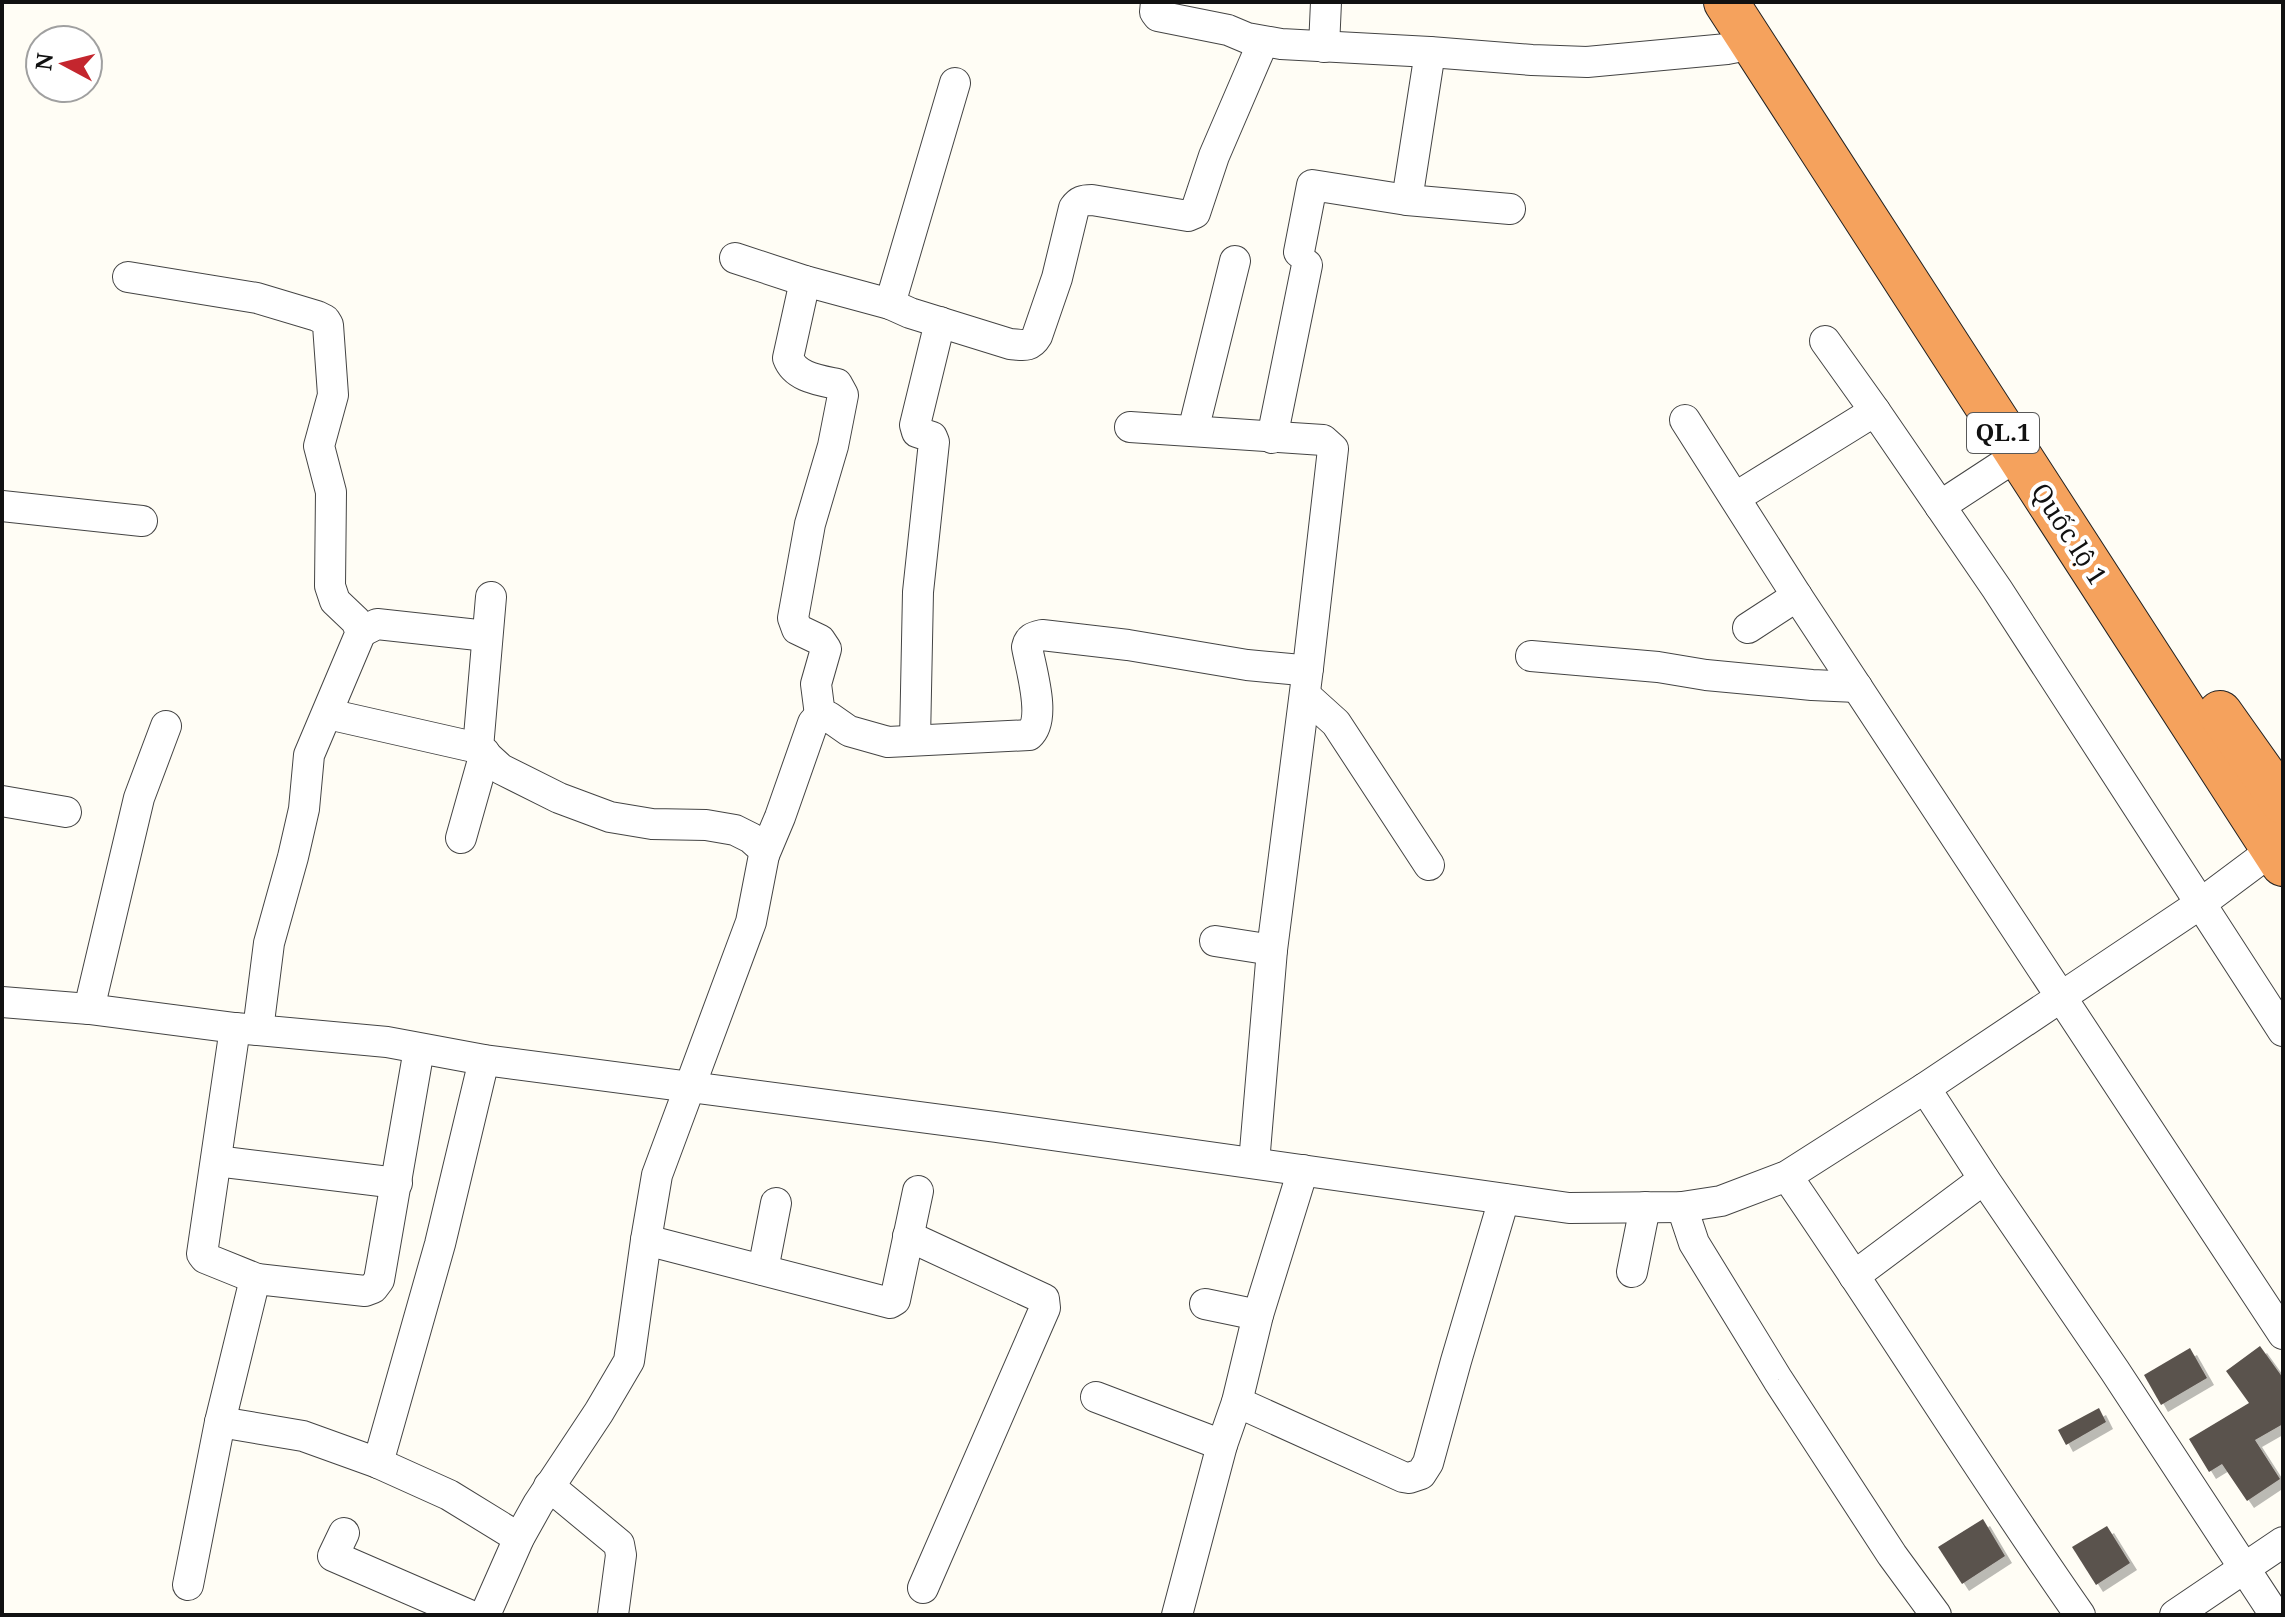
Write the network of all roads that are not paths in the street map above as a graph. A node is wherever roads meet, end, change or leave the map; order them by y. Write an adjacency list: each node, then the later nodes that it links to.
1 (1156, 2): 5 (street)
2 (1326, 2): 6 (street)
3 (1726, 2): 4 (highway, Quốc lộ 1 / QL.1)
4 (1756, 23): 7 (street); 23 (highway, Quốc lộ 1 / QL.1); 42 (highway, Quốc lộ 1 / QL.1)
5 (1263, 42): 6 (street); 16 (street)
6 (1324, 47): 7 (street)
7 (1430, 52): 9 (street)
8 (955, 83): 15 (street)
9 (1407, 200): 10 (street); 22 (street)
10 (1510, 209)
11 (735, 258): 14 (street)
12 (1235, 261): 21 (street)
13 (128, 277): 31 (street)
14 (805, 281): 15 (street); 37 (street)
15 (890, 304): 16 (street)
16 (940, 322): 39 (street)
17 (1825, 341): 18 (street)
18 (1875, 411): 24 (street); 26 (street)
19 (1685, 420): 24 (street)
20 (1130, 427): 21 (street)
21 (1193, 431): 22 (street)
22 (1272, 438): 34 (street)
23 (2018, 455): 26 (street); 45 (highway, Quốc lộ 1 / QL.1)
24 (1736, 497): 28 (street)
25 (2, 506): 27 (street)
26 (1940, 506): 48 (street)
27 (142, 521)
28 (1797, 596): 30 (street); 35 (street)
29 (491, 597): 32 (street)
30 (1748, 628)
31 (361, 632): 32 (street); 36 (street)
32 (487, 636): 40 (street)
33 (1531, 656): 35 (street)
34 (1307, 681): 39 (street); 47 (street); 50 (street)
35 (1857, 687): 51 (street)
36 (328, 714): 40 (street); 54 (street)
37 (820, 715): 39 (street); 46 (street)
38 (166, 726): 53 (street)
39 (915, 740)
40 (481, 751): 44 (street); 46 (street)
41 (2, 801): 43 (street)
42 (2283, 802)
43 (66, 812)
44 (461, 838)
45 (2280, 852): 48 (street)
46 (764, 855): 59 (street)
47 (1429, 865)
48 (2200, 904): 51 (street); 55 (street)
49 (1215, 941): 50 (street)
50 (1272, 950): 61 (street)
51 (2061, 996): 58 (street); 79 (street)
52 (2, 1002): 53 (street)
53 (89, 1009): 54 (street)
54 (246, 1029): 56 (street); 60 (street)
55 (2283, 1031)
56 (419, 1049): 57 (street); 65 (street)
57 (484, 1060): 59 (street); 84 (street)
58 (1925, 1088): 63 (street); 64 (street)
59 (690, 1089): 61 (street); 72 (street)
60 (216, 1161): 65 (street); 76 (street)
61 (1254, 1163): 62 (street)
62 (1303, 1170): 67 (street); 78 (street)
63 (1787, 1176): 70 (street); 75 (street)
64 (1984, 1179): 75 (street); 89 (street)
65 (397, 1183): 76 (street)
66 (918, 1191): 71 (street)
67 (1504, 1199): 69 (street); 81 (street)
68 (776, 1203): 73 (street)
69 (1645, 1207): 70 (street); 74 (street)
70 (1682, 1207): 96 (street)
71 (908, 1236): 73 (street); 91 (street)
72 (646, 1240): 73 (street); 85 (street)
73 (763, 1270)
74 (1632, 1272)
75 (1854, 1276): 97 (street)
76 (257, 1279): 82 (street)
77 (1205, 1304): 78 (street)
78 (1258, 1315): 81 (street)
79 (2283, 1334)
80 (1096, 1397): 83 (street)
81 (1237, 1402): 83 (street)
82 (220, 1422): 84 (street); 90 (street)
83 (1222, 1445): 95 (street)
84 (378, 1463): 87 (street)
85 (549, 1486): 87 (street); 94 (street)
86 (344, 1533): 92 (street)
87 (519, 1538): 93 (street)
88 (2283, 1542): 89 (street)
89 (2243, 1569): 98 (street); 99 (street)
90 (188, 1585)
91 (923, 1588)
92 (469, 1615)
93 (485, 1615)
94 (613, 1615)
95 (1177, 1615)
96 (1936, 1615)
97 (2080, 1615)
98 (2175, 1615)
99 (2275, 1615)

